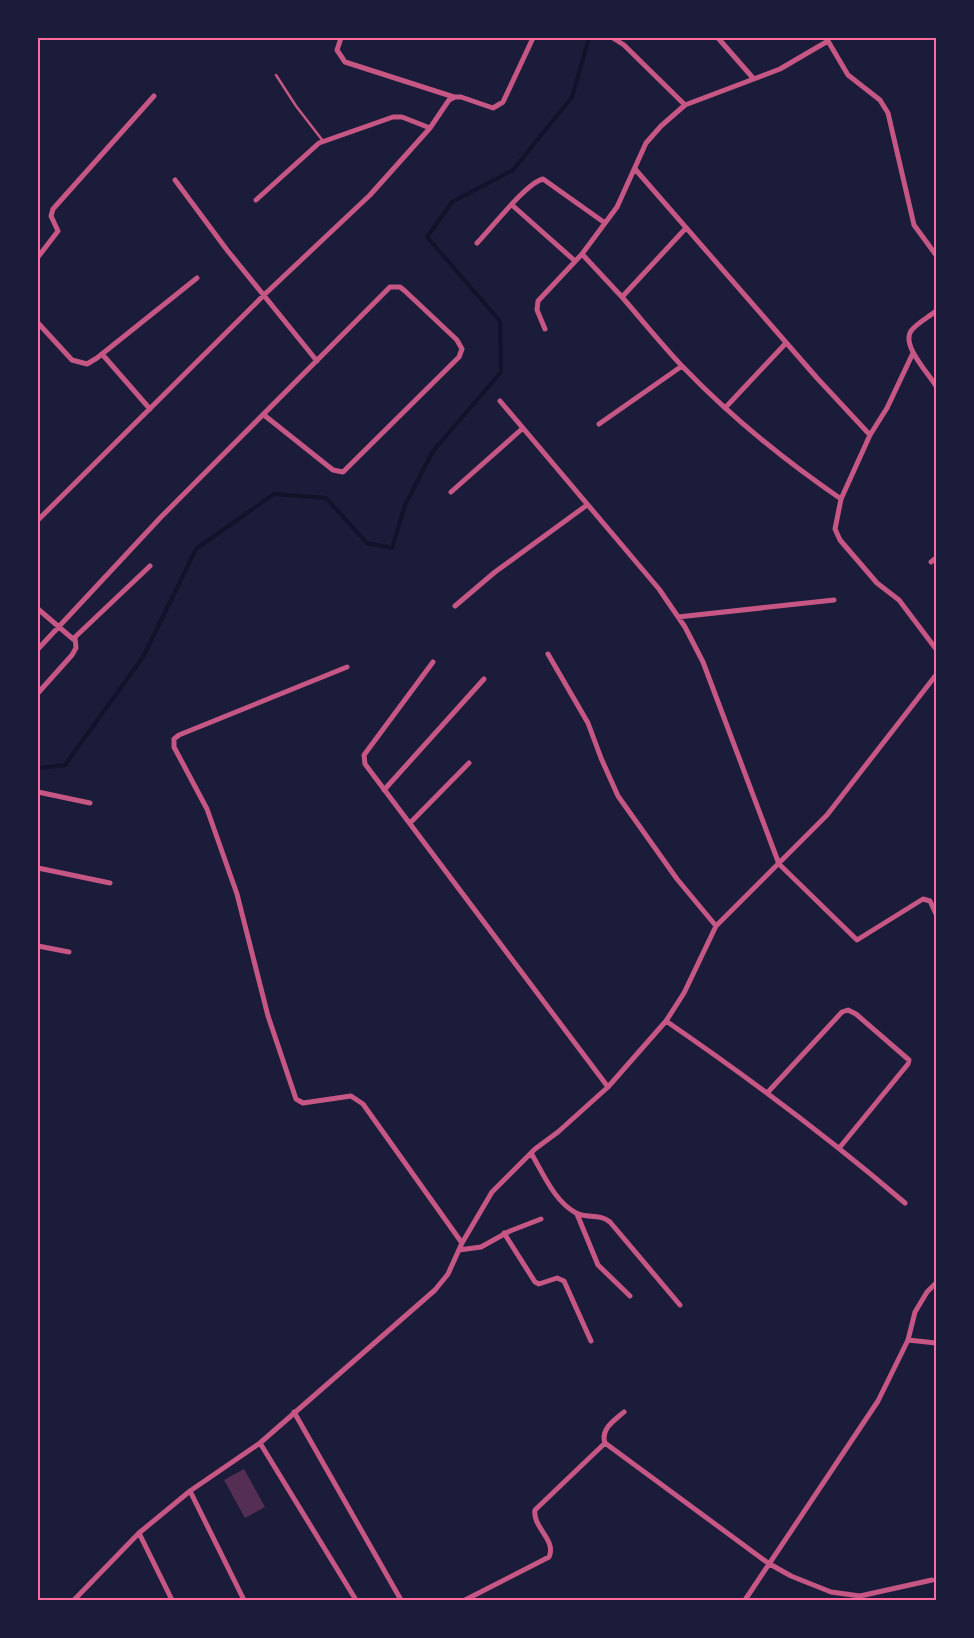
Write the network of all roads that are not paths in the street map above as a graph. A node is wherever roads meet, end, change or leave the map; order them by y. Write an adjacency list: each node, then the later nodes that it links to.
1 (341, 38): 9 (street)
2 (533, 38): 9 (street)
3 (613, 38): 10 (street)
4 (718, 38): 7 (street)
5 (827, 39): 7 (street); 21 (street)
6 (276, 75): 12 (lane)
7 (753, 78): 10 (street)
8 (154, 96): 22 (street)
9 (455, 97): 11 (street)
10 (685, 105): 13 (street)
11 (430, 128): 12 (street); 25 (street)
12 (323, 141): 15 (street)
13 (635, 169): 17 (street); 18 (street)
14 (175, 180): 25 (street)
15 (256, 200)
16 (512, 205): 17 (street); 19 (street); 23 (street)
17 (605, 223): 20 (street)
18 (686, 228): 26 (street); 30 (street)
19 (477, 243)
20 (582, 254): 23 (street); 26 (street)
21 (936, 255)
22 (38, 257)
23 (575, 260): 29 (street)
24 (197, 278): 32 (street)
25 (264, 295): 33 (street); 38 (street)
26 (622, 297): 34 (street)
27 (936, 311): 31 (street)
28 (38, 323): 32 (street)
29 (545, 329)
30 (786, 343): 37 (street); 42 (street)
31 (913, 353): 35 (street); 42 (street)
32 (102, 354): 38 (street)
33 (317, 361): 39 (street); 39 (street)
34 (682, 366): 37 (street); 40 (street)
35 (936, 386)
36 (500, 400): 41 (street)
37 (725, 408): 44 (street)
38 (150, 409): 46 (street)
39 (264, 415): 54 (street)
40 (599, 424)
41 (523, 428): 43 (street); 45 (street)
42 (870, 434): 44 (street)
43 (451, 492)
44 (841, 499): 57 (street)
45 (587, 505): 51 (street); 53 (street)
46 (38, 520)
47 (936, 558): 48 (street)
48 (931, 562)
49 (150, 566): 55 (street)
50 (834, 600): 53 (street)
51 (455, 606)
52 (38, 609): 54 (street)
53 (678, 617): 69 (street)
54 (58, 627): 55 (street); 56 (street)
55 (75, 638): 63 (street)
56 (38, 649)
57 (936, 650)
58 (548, 654): 73 (street)
59 (433, 662): 65 (street)
60 (347, 667): 85 (street)
61 (936, 675): 69 (street)
62 (484, 679): 65 (street)
63 (38, 692)
64 (469, 763): 68 (street)
65 (384, 790): 68 (street)
66 (38, 792): 67 (street)
67 (90, 803)
68 (410, 823): 77 (street)
69 (779, 864): 72 (street); 73 (street)
70 (38, 868): 71 (street)
71 (110, 883)
72 (936, 914)
73 (716, 926): 76 (street)
74 (38, 946): 75 (street)
75 (69, 952)
76 (666, 1021): 77 (street); 78 (street)
77 (608, 1087): 80 (street)
78 (768, 1092): 79 (street); 79 (street)
79 (840, 1147): 81 (street)
80 (531, 1153): 82 (street); 85 (street)
81 (905, 1202)
82 (577, 1214): 88 (street); 89 (street)
83 (541, 1219): 84 (street)
84 (504, 1233): 86 (street); 91 (street)
85 (462, 1243): 86 (street)
86 (459, 1250): 93 (street)
87 (936, 1283): 90 (street)
88 (630, 1296)
89 (680, 1305)
90 (908, 1340): 92 (street); 99 (street)
91 (591, 1341)
92 (936, 1343)
93 (294, 1412): 95 (street); 106 (street)
94 (624, 1412): 96 (street)
95 (260, 1443): 97 (street); 105 (street)
96 (605, 1443): 99 (street); 107 (street)
97 (190, 1491): 98 (street); 104 (street)
98 (139, 1533): 102 (street); 103 (street)
99 (768, 1563): 101 (street); 108 (street)
100 (932, 1580): 101 (street)
101 (850, 1595): 109 (street)
102 (74, 1600)
103 (172, 1600)
104 (244, 1600)
105 (356, 1600)
106 (401, 1600)
107 (465, 1600)
108 (745, 1600)
109 (854, 1600)

